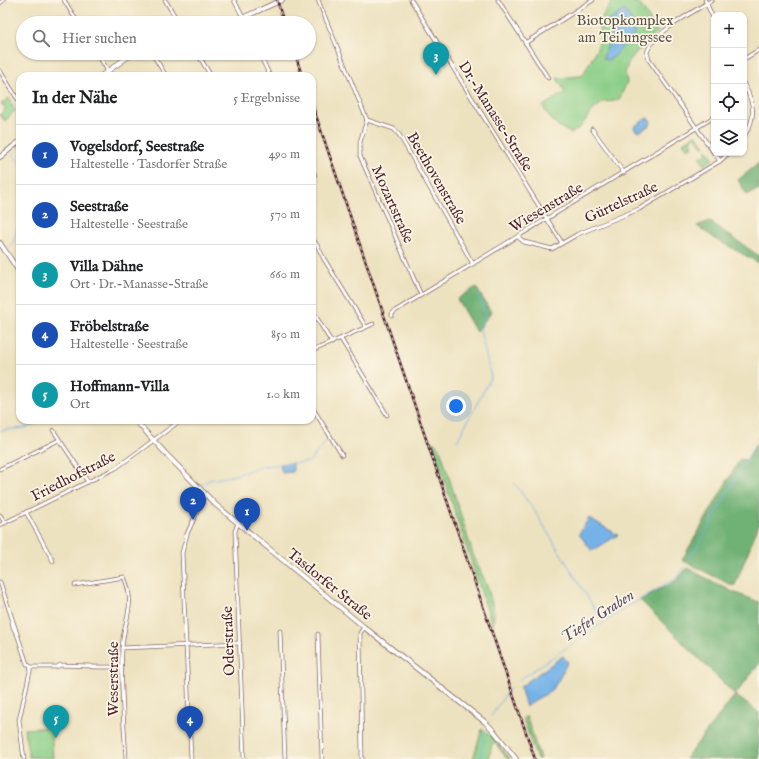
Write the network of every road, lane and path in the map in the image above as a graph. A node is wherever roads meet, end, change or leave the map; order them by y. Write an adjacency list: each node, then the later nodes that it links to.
1 (4, 0): 12 (street)
2 (64, 0): 14 (street)
3 (165, 0): 15 (street)
4 (234, 0): 16 (street)
5 (282, 0): 17 (main road)
6 (318, 0): 35 (street)
7 (411, 0): 46 (street, Dr.-Manasse-Straße)
8 (498, 0): 18 (street)
9 (593, 0): 18 (street)
10 (712, 0): 11 (street)
11 (706, 2): 13 (street); 37 (street)
12 (0, 3)
13 (711, 13)
14 (74, 16)
15 (175, 16)
16 (242, 16)
17 (247, 16)
18 (525, 43): 31 (street)
19 (759, 50): 20 (street)
20 (747, 57)
21 (101, 60): 27 (street)
22 (124, 60): 27 (main road)
23 (156, 60): 28 (street)
24 (201, 60): 29 (street)
25 (262, 60): 30 (street)
26 (0, 71): 33 (street)
27 (108, 71)
28 (164, 72)
29 (209, 72)
30 (268, 72)
31 (548, 78)
32 (747, 91): 38 (street)
33 (16, 97)
34 (711, 119): 37 (street, Wiesenstraße)
35 (367, 120): 51 (street, Beethovenstraße); 53 (street, Mozartstraße)
36 (592, 129): 45 (street)
37 (696, 129): 40 (street); 45 (street, Wiesenstraße)
38 (747, 132)
39 (16, 144): 43 (main road)
40 (711, 149)
41 (716, 156): 44 (street)
42 (726, 156): 44 (street, Gürtelstraße)
43 (0, 157)
44 (720, 161): 50 (street, Gürtelstraße)
45 (624, 173): 46 (street, Wiesenstraße)
46 (548, 219): 47 (street, Wiesenstraße); 50 (street, Dr.-Manasse-Straße)
47 (518, 237): 50 (street, Gürtelstraße); 51 (street, Wiesenstraße)
48 (0, 243): 52 (main road)
49 (316, 243): 57 (street)
50 (562, 243)
51 (473, 264): 53 (street, Wiesenstraße)
52 (16, 267)
53 (421, 295): 55 (street, Wiesenstraße)
54 (316, 316): 59 (street)
55 (392, 316)
56 (373, 324): 57 (street)
57 (366, 327): 58 (street)
58 (341, 339): 59 (street); 62 (street)
59 (332, 342): 60 (street)
60 (316, 349)
61 (316, 413): 68 (street)
62 (387, 415)
63 (139, 424): 67 (main road, Tasdorfer Straße)
64 (176, 424): 67 (street, Friedhofstraße)
65 (53, 430): 66 (street)
66 (59, 440): 69 (street); 70 (street)
67 (153, 440): 70 (street, Friedhofstraße); 71 (main road, Tasdorfer Straße)
68 (342, 455)
69 (0, 469)
70 (88, 482): 72 (street, Friedhofstraße)
71 (205, 495): 75 (main road, Tasdorfer Straße); 84 (street)
72 (26, 512): 74 (street, Friedhofstraße); 77 (street)
73 (0, 514): 74 (street)
74 (5, 523): 76 (street, Friedhofstraße)
75 (238, 523): 80 (main road, Tasdorfer Straße); 83 (street, Oderstraße)
76 (0, 525)
77 (53, 561)
78 (0, 582): 86 (street)
79 (75, 585): 85 (street, Weserstraße)
80 (364, 627): 94 (street); 95 (main road, Tasdorfer Straße)
81 (280, 632): 92 (street)
82 (318, 634): 93 (street)
83 (240, 643): 84 (street); 91 (street, Oderstraße)
84 (186, 645): 85 (street); 90 (street)
85 (122, 648): 87 (street, Weserstraße)
86 (31, 667): 87 (street); 88 (street)
87 (122, 667): 89 (street, Weserstraße)
88 (24, 759)
89 (126, 759)
90 (191, 759)
91 (244, 759)
92 (286, 759)
93 (322, 759)
94 (362, 759)
95 (516, 759)

